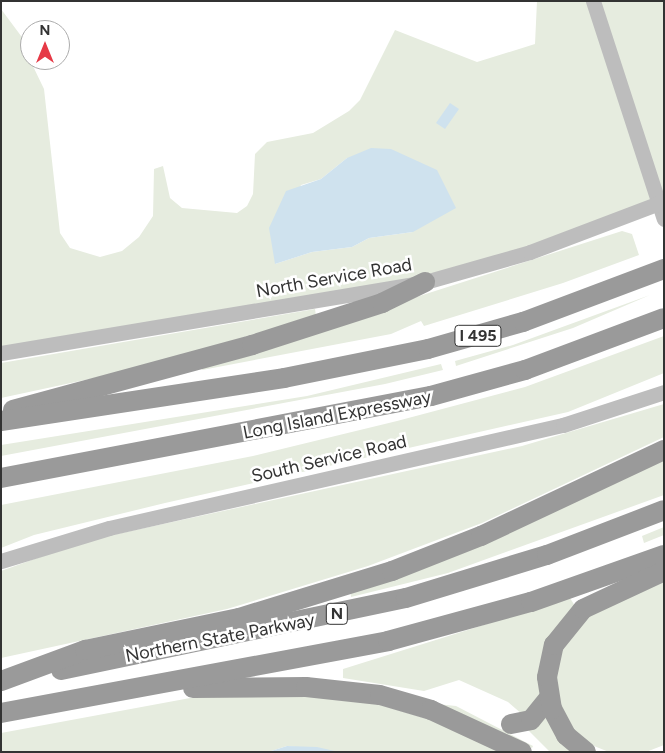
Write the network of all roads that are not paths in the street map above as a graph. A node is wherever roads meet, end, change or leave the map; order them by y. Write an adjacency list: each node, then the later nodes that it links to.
1 (593, 1): 2 (main road)
2 (661, 203): 3 (main road); 5 (main road, North Service Road)
3 (664, 219)
4 (664, 269): 10 (highway, I 495)
5 (425, 282): 7 (main road, North Service Road); 9 (highway)
6 (664, 318): 12 (highway, Long Island Expressway / I 495)
7 (1, 353)
8 (664, 392): 15 (main road, South Service Road)
9 (1, 414)
10 (1, 422)
11 (664, 450): 17 (highway)
12 (1, 478)
13 (664, 510): 17 (highway, Northern State Parkway / N)
14 (664, 556): 18 (highway, Northern State Parkway / N)
15 (1, 561)
16 (664, 571): 19 (highway)
17 (1, 682)
18 (126, 690): 20 (highway, Northern State Parkway / N); 22 (highway)
19 (549, 698): 21 (highway); 23 (highway)
20 (1, 713)
21 (511, 724)
22 (522, 752)
23 (586, 752)

